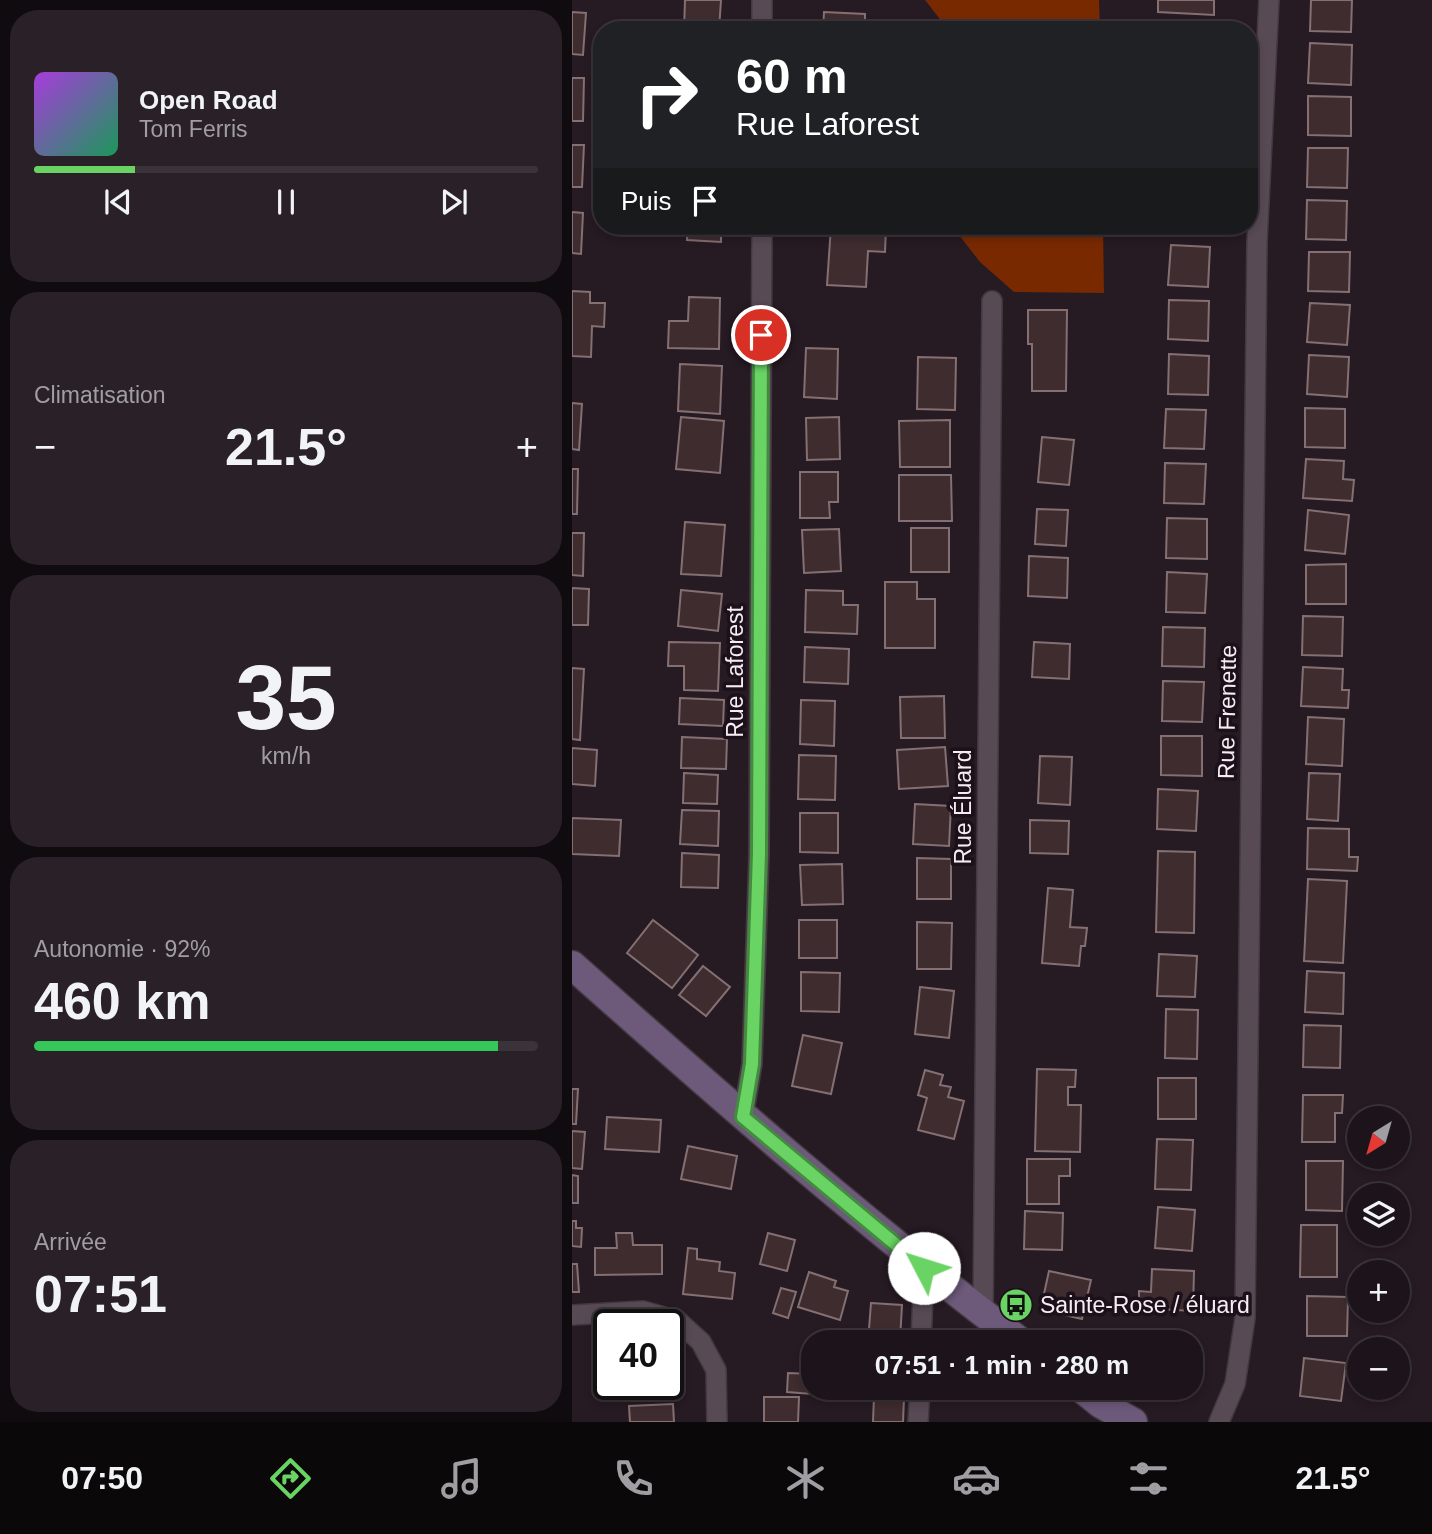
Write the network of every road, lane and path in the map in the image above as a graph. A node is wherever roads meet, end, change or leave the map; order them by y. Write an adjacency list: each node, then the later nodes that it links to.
1 (762, 0): 3 (street)
2 (1269, 0): 4 (street, Rue Frenette)
3 (762, 21)
4 (1258, 222)
5 (762, 235): 9 (street, Rue Laforest)
6 (1257, 235): 20 (street, Rue Frenette)
7 (992, 301): 11 (street, Rue Éluard)
8 (572, 965): 9 (street)
9 (743, 1117): 10 (street)
10 (924, 1268): 11 (street); 13 (street)
11 (983, 1314): 14 (street)
12 (572, 1315): 17 (street)
13 (921, 1330)
14 (1005, 1330)
15 (919, 1400): 18 (street)
16 (1096, 1400): 19 (street)
17 (717, 1422)
18 (918, 1422)
19 (1133, 1422)
20 (1219, 1422)

